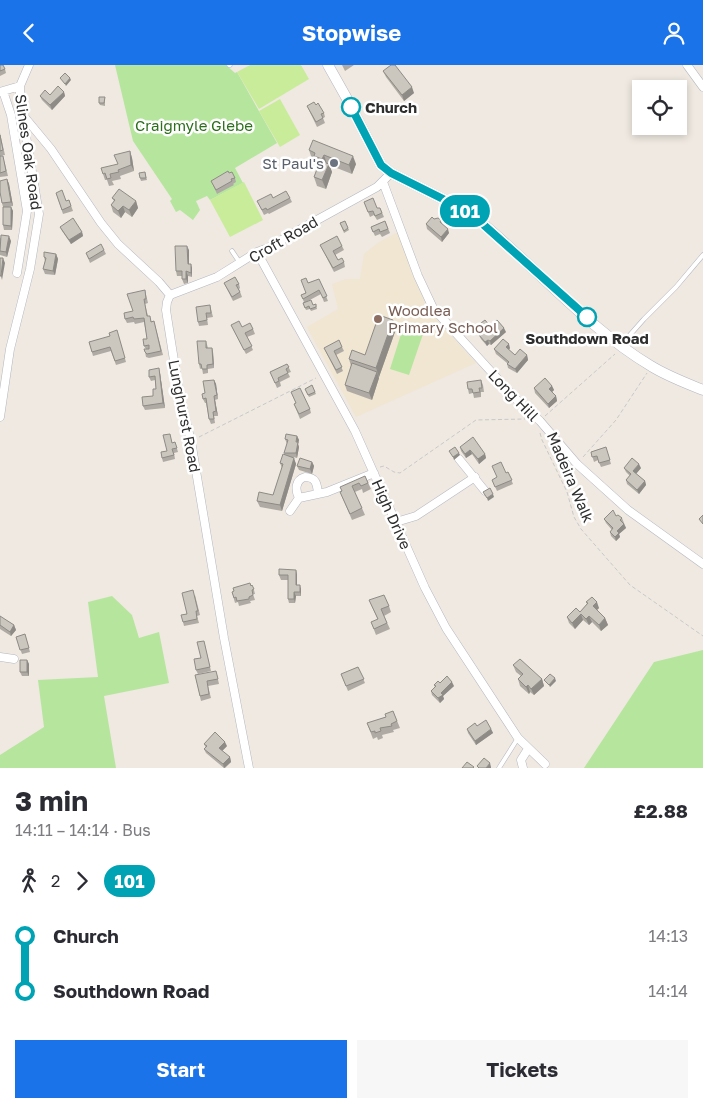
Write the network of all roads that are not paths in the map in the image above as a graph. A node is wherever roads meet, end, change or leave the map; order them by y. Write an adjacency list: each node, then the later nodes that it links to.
1 (29, 65): 4 (street, Slines Oak Road)
2 (328, 65): 8 (street)
3 (687, 65): 5 (street)
4 (20, 86): 6 (street); 7 (street, Slines Oak Road)
5 (703, 87)
6 (1, 92): 14 (street)
7 (22, 114): 15 (street); 18 (street, Slines Oak Road)
8 (391, 173): 9 (street, Croft Road); 16 (street)
9 (384, 182): 11 (street, Croft Road); 27 (street, Long Hill)
10 (232, 251): 13 (lane)
11 (257, 252): 13 (street, Croft Road); 20 (street, High Drive)
12 (703, 255): 16 (lane)
13 (240, 263): 15 (street, Croft Road)
14 (17, 273)
15 (170, 295): 33 (street, Lunghurst Road)
16 (622, 346): 17 (street)
17 (703, 390)
18 (0, 417)
19 (459, 459): 21 (street)
20 (373, 470): 23 (street); 26 (street, High Drive)
21 (474, 477): 22 (street); 26 (street)
22 (485, 491)
23 (318, 493): 24 (street); 24 (street)
24 (299, 498): 25 (street)
25 (290, 511)
26 (396, 522): 30 (street, High Drive)
27 (703, 565)
28 (0, 657): 29 (street)
29 (14, 659)
30 (518, 738): 31 (street, High Drive); 34 (lane)
31 (528, 749): 32 (street, High Drive); 35 (street)
32 (545, 764)
33 (249, 768)
34 (499, 768)
35 (523, 768)

